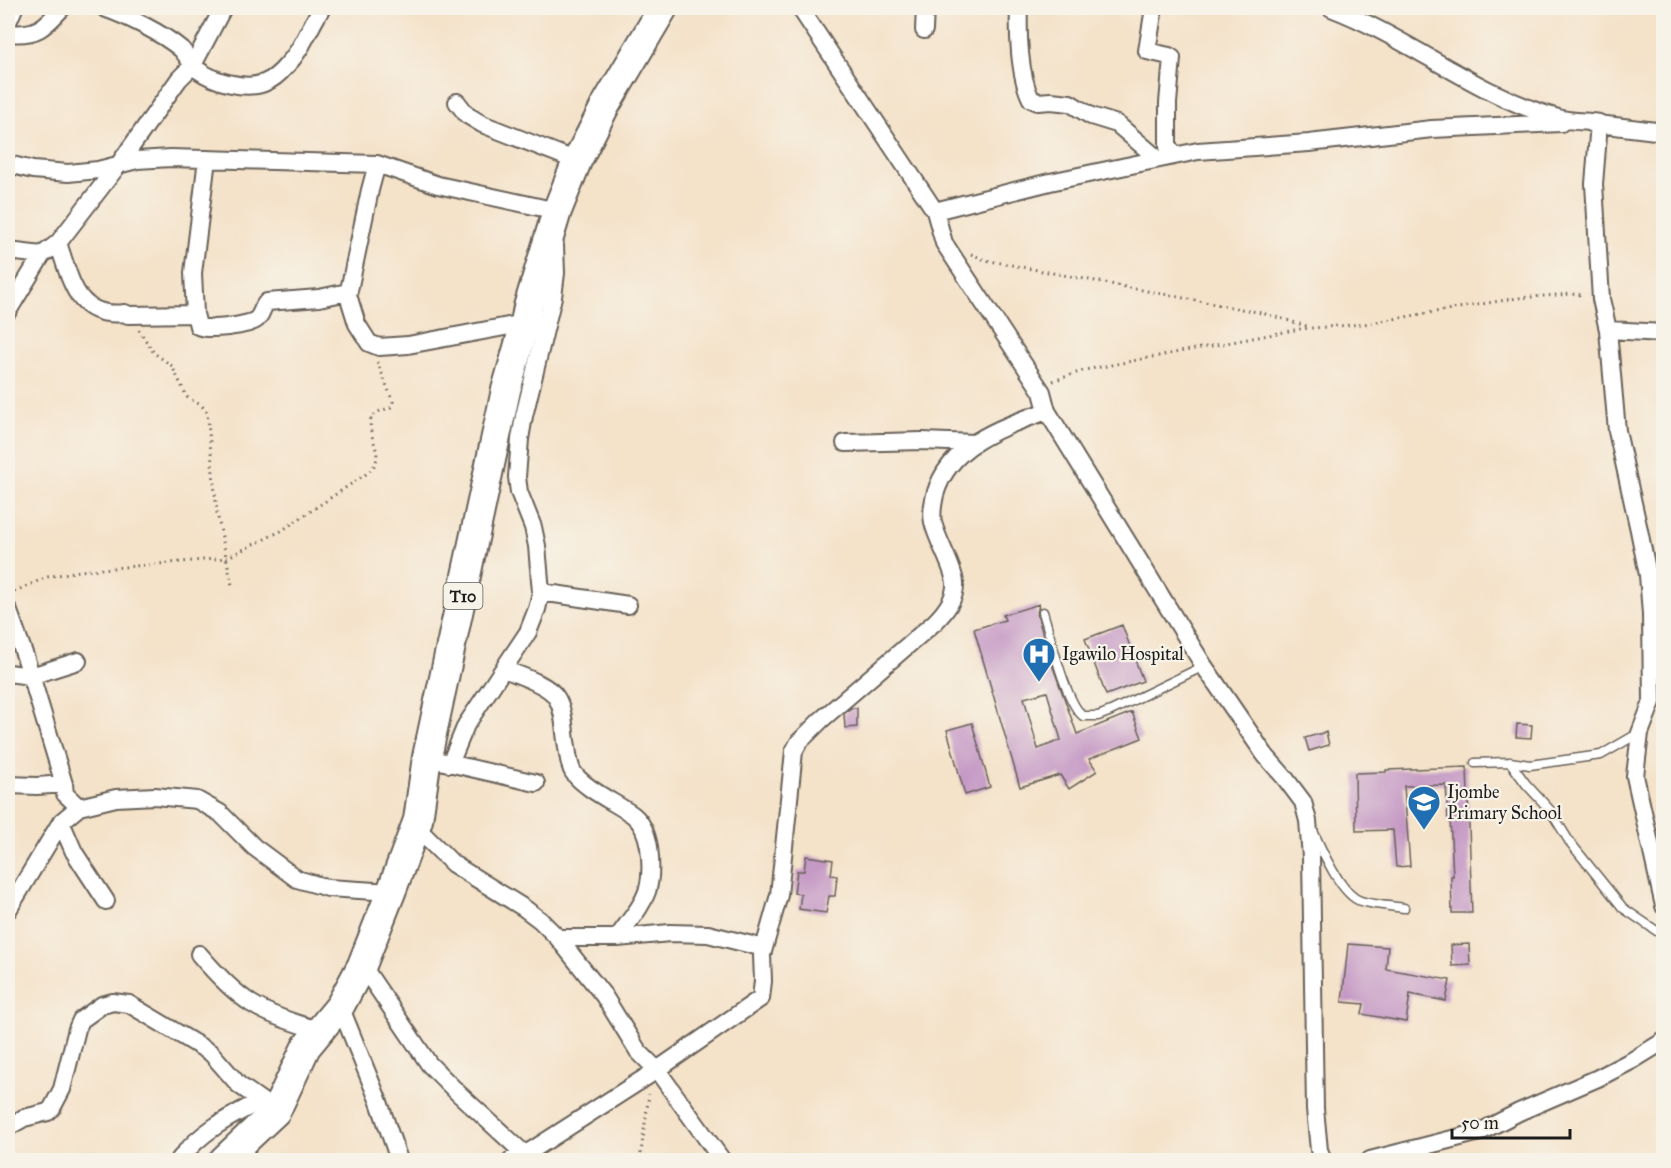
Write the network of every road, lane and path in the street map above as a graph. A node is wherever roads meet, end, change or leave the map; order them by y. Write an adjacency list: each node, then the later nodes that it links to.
1 (14, 8): 12 (street)
2 (62, 8): 14 (street)
3 (104, 8): 15 (street)
4 (223, 8): 15 (street)
5 (322, 8): 15 (street)
6 (663, 8): 22 (highway, T10)
7 (800, 8): 27 (street)
8 (926, 8): 13 (street)
9 (1019, 8): 21 (street)
10 (1154, 8): 19 (street)
11 (1331, 8): 17 (street)
12 (8, 22)
13 (924, 30)
14 (8, 33)
15 (192, 65): 24 (street)
16 (457, 102): 22 (street)
17 (1599, 123): 18 (street); 19 (street); 33 (street)
18 (1664, 132)
19 (1175, 155): 21 (street)
20 (207, 159): 24 (street); 25 (street); 36 (street)
21 (1158, 159): 27 (street)
22 (577, 161): 26 (highway, T10)
23 (8, 164): 24 (street)
24 (119, 164): 28 (street)
25 (377, 164): 26 (street); 32 (street)
26 (557, 211): 37 (highway, T10); 48 (street)
27 (935, 211): 29 (street)
28 (58, 243): 31 (street); 35 (street)
29 (944, 243): 38 (path); 42 (street)
30 (8, 251): 31 (street)
31 (42, 255): 34 (street)
32 (348, 292): 36 (street); 41 (street)
33 (1601, 299): 38 (path); 39 (street)
34 (8, 310)
35 (125, 313): 36 (street); 46 (path)
36 (195, 314)
37 (525, 323): 41 (street); 59 (highway, T10)
38 (1312, 327): 42 (path)
39 (1608, 330): 40 (street); 58 (street)
40 (1664, 333)
41 (372, 345): 46 (path)
42 (1042, 392): 43 (street)
43 (1047, 411): 45 (street); 54 (street)
44 (845, 443): 45 (street)
45 (975, 443): 77 (street)
46 (226, 558): 47 (path); 49 (path)
47 (232, 585)
48 (541, 592): 50 (street); 55 (street)
49 (8, 594)
50 (628, 605)
51 (8, 609): 57 (street)
52 (1043, 612): 54 (lane)
53 (78, 661): 57 (street)
54 (1204, 666): 67 (street)
55 (504, 669): 59 (street); 76 (street)
56 (8, 673): 57 (street)
57 (32, 676): 63 (street)
58 (1640, 733): 60 (lane); 71 (street)
59 (438, 760): 62 (street); 66 (highway, T10)
60 (1510, 762): 61 (lane); 74 (lane)
61 (1475, 763)
62 (536, 783)
63 (64, 784): 64 (street); 65 (street)
64 (8, 785)
65 (79, 807): 68 (street); 69 (street)
66 (418, 820): 69 (highway, T10); 75 (street)
67 (1308, 821): 72 (lane); 92 (street)
68 (62, 822): 70 (street); 73 (street)
69 (391, 892): 79 (highway, T10)
70 (106, 901)
71 (1664, 906)
72 (1404, 908)
73 (8, 910)
74 (1664, 936)
75 (558, 938): 76 (street); 83 (street)
76 (617, 938): 77 (street)
77 (764, 948): 83 (street)
78 (199, 954): 81 (street)
79 (362, 965): 80 (highway, T10); 86 (street)
80 (340, 1006): 81 (highway, T10); 89 (street)
81 (319, 1030): 84 (highway, T10)
82 (1664, 1041): 93 (street)
83 (657, 1070): 86 (street); 90 (path); 91 (street)
84 (268, 1106): 85 (street); 87 (street); 88 (highway, T10)
85 (8, 1127)
86 (523, 1158)
87 (179, 1161)
88 (224, 1161)
89 (399, 1161)
90 (640, 1161)
91 (722, 1161)
92 (1323, 1161)
93 (1370, 1161)

